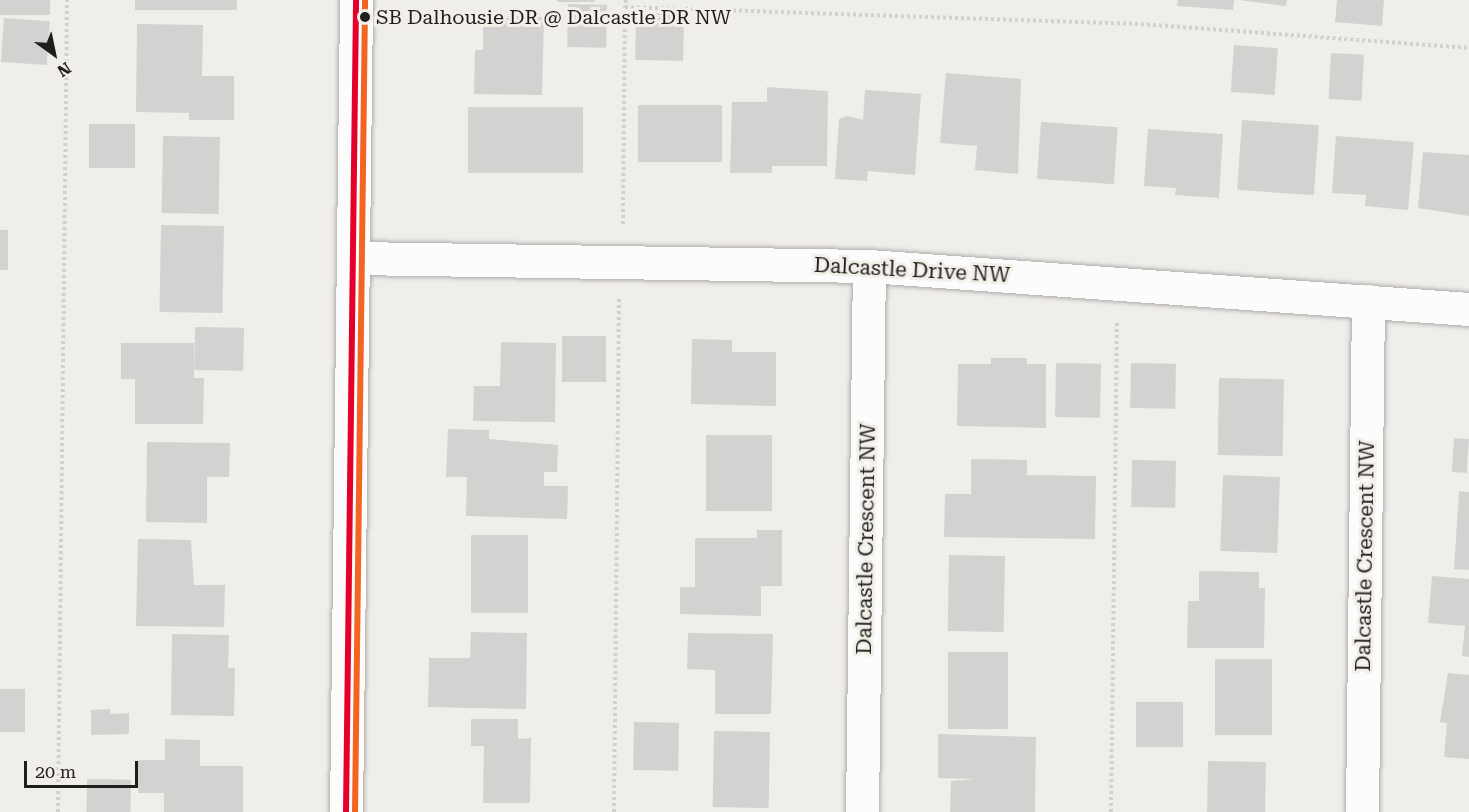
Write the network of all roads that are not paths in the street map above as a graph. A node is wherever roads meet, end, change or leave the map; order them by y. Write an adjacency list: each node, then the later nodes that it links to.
1 (356, 0): 2 (street)
2 (354, 258): 3 (street, Dalcastle Drive NW); 6 (street)
3 (869, 266): 4 (street, Dalcastle Drive NW); 7 (street, Dalcastle Crescent NW)
4 (1368, 301): 5 (street, Dalcastle Drive NW); 8 (street, Dalcastle Crescent NW)
5 (1469, 309)
6 (346, 812)
7 (862, 812)
8 (1362, 812)

